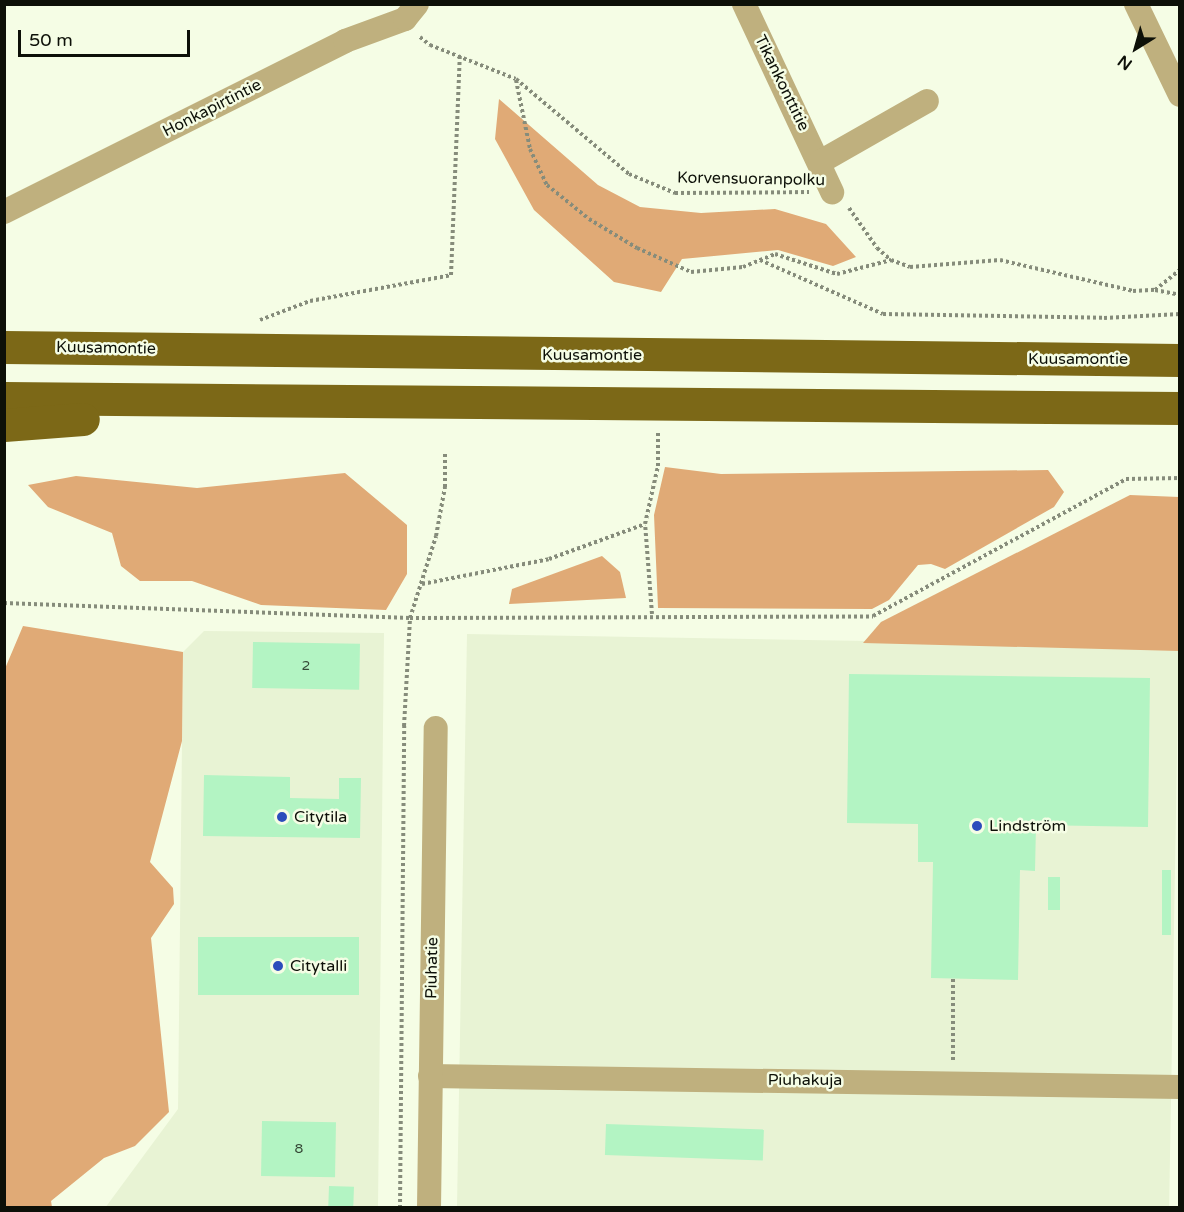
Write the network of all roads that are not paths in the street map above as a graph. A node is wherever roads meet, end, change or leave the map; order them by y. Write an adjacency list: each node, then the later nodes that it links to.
1 (744, 4): 6 (street, Tikankonttitie)
2 (1136, 4): 4 (street)
3 (411, 12): 8 (street, Honkapirtintie)
4 (1179, 95)
5 (927, 101): 6 (street)
6 (820, 162): 7 (street, Tikankonttitie)
7 (832, 192)
8 (4, 212)
9 (4, 347): 10 (highway, Kuusamontie)
10 (1179, 360)
11 (4, 398): 12 (highway)
12 (311, 402): 13 (highway); 14 (highway)
13 (1179, 408)
14 (4, 425)
15 (436, 728): 16 (street, Piuhatie)
16 (430, 1076): 17 (street, Piuhakuja); 18 (street, Piuhatie)
17 (1179, 1087)
18 (429, 1208)

